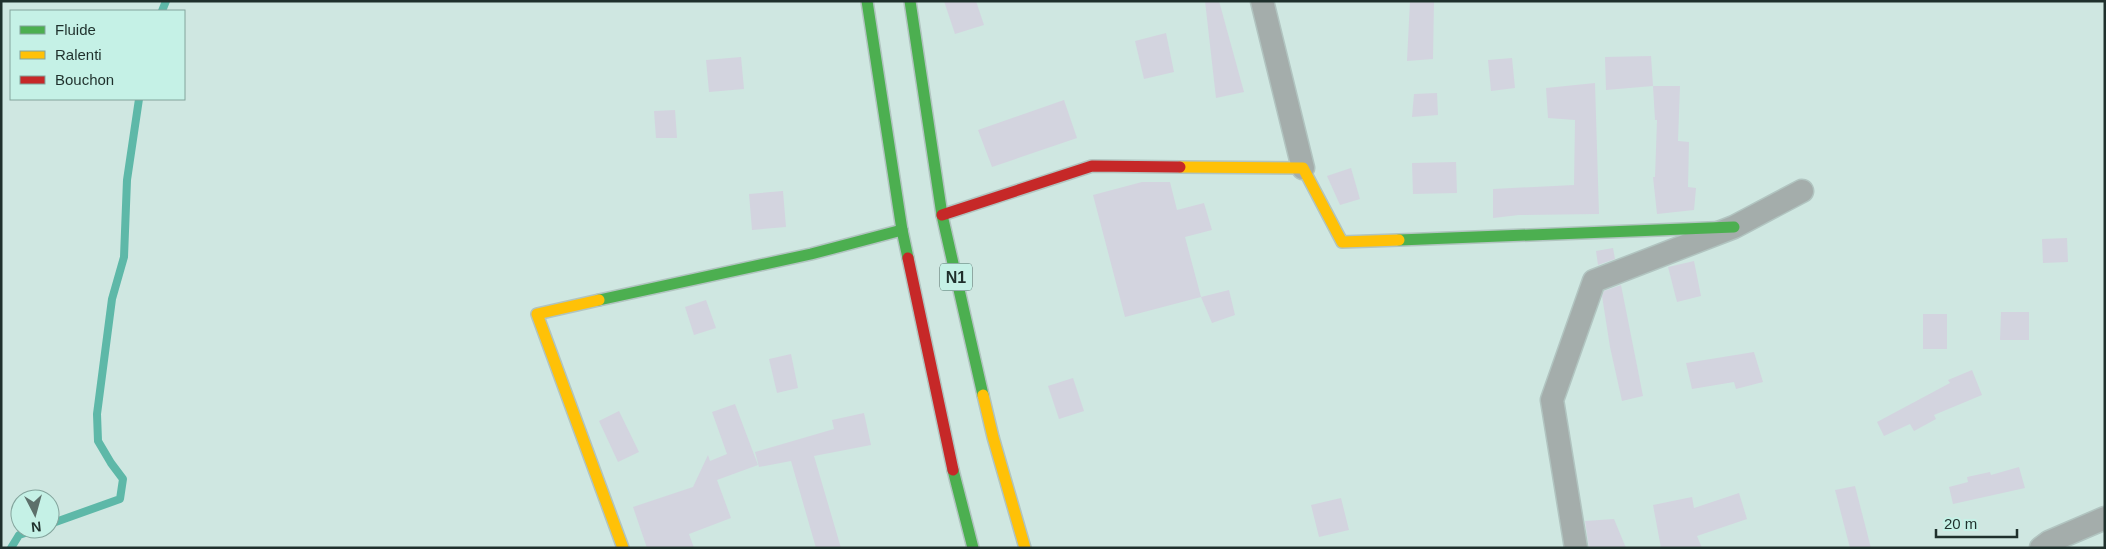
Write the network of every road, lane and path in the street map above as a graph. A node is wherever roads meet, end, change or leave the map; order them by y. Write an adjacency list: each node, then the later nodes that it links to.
1 (867, 1): 8 (street, N1)
2 (910, 1): 6 (street, N1)
3 (1262, 1): 4 (street)
4 (1303, 168): 6 (street); 7 (street)
5 (1802, 191): 7 (street)
6 (942, 215): 12 (street, N1)
7 (1734, 227): 13 (street)
8 (902, 230): 10 (street); 11 (street, N1)
9 (2105, 518): 14 (street)
10 (622, 548)
11 (973, 548)
12 (1025, 548)
13 (1576, 548)
14 (2041, 548)

